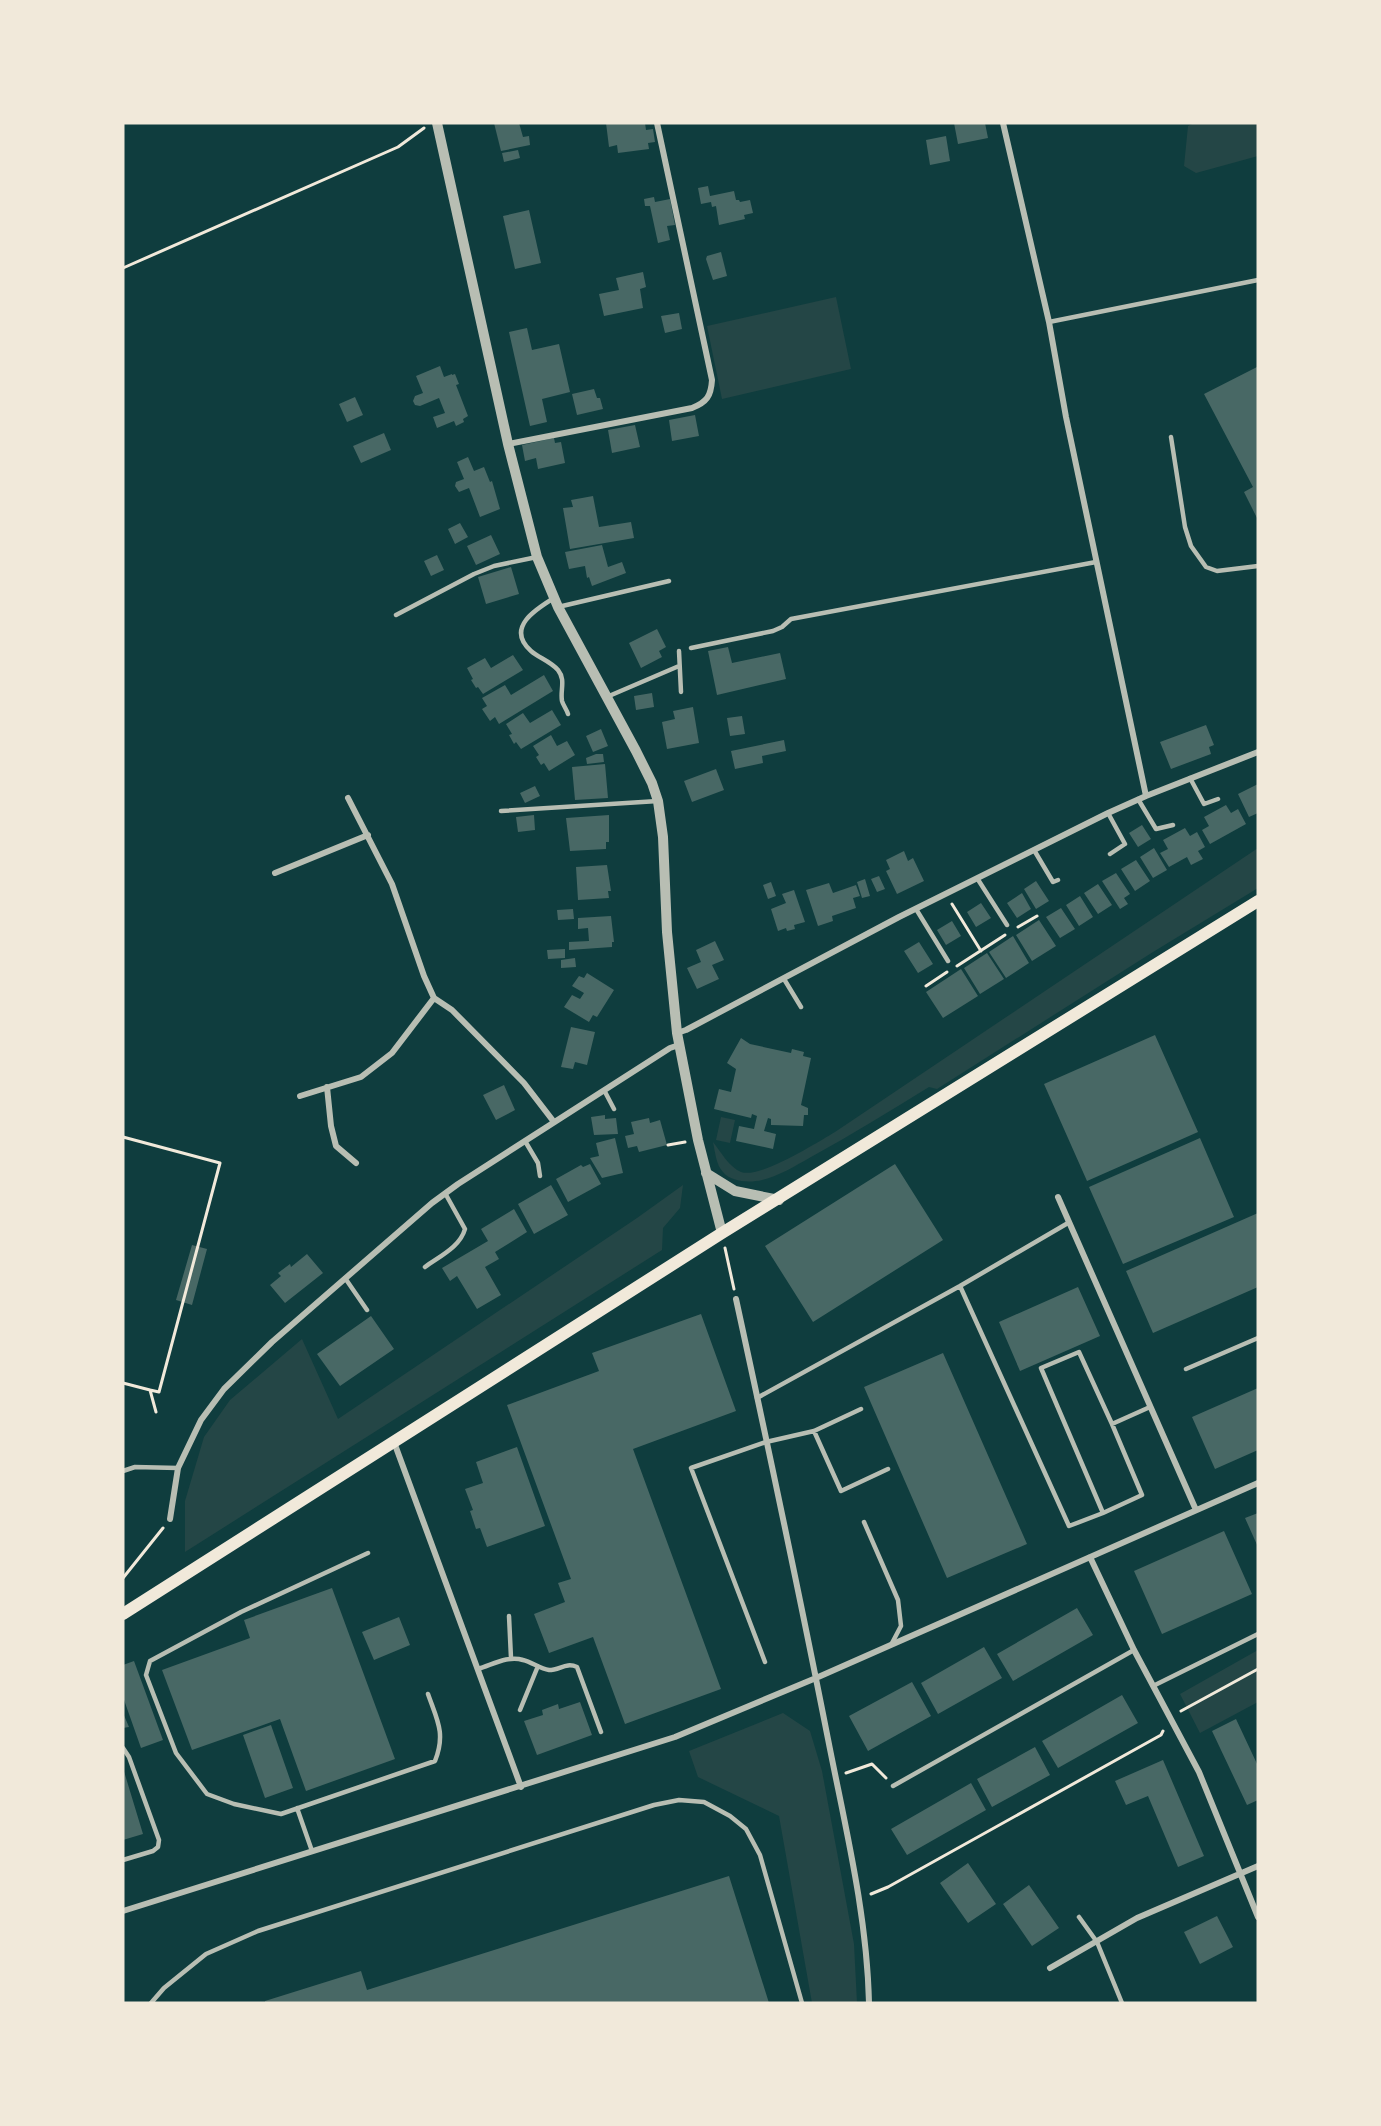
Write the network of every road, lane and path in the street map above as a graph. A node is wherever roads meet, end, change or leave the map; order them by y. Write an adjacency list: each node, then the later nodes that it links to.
1 (657, 123): 8 (street)
2 (1003, 123): 6 (street)
3 (437, 124): 4 (path); 8 (street)
4 (123, 268)
5 (1258, 280): 6 (lane)
6 (1049, 322): 10 (street)
7 (1171, 437): 11 (lane)
8 (508, 444): 9 (street)
9 (537, 557): 13 (street); 14 (lane)
10 (1096, 562): 15 (lane); 23 (street)
11 (1258, 566)
12 (669, 581): 13 (lane)
13 (556, 602): 19 (street); 20 (lane)
14 (396, 615)
15 (691, 648)
16 (679, 651): 17 (lane)
17 (678, 666): 18 (lane); 19 (lane)
18 (681, 692)
19 (606, 697): 27 (street)
20 (568, 714)
21 (1258, 752): 22 (street)
22 (1190, 778): 23 (street); 26 (lane)
23 (1146, 796): 25 (street)
24 (348, 798): 31 (street)
25 (1138, 799): 29 (street); 30 (lane)
26 (1218, 799)
27 (658, 801): 28 (lane); 48 (street)
28 (501, 810)
29 (1108, 813): 32 (street); 33 (lane)
30 (1173, 825)
31 (368, 835): 34 (street); 46 (street)
32 (1034, 850): 35 (street); 36 (lane)
33 (1110, 854)
34 (275, 873)
35 (977, 878): 37 (street); 41 (lane)
36 (1058, 880)
37 (946, 894): 39 (street); 42 (path)
38 (1258, 901): 62 (main road)
39 (916, 909): 43 (lane); 44 (street)
40 (1037, 916): 42 (path)
41 (1007, 925)
42 (981, 951): 45 (path)
43 (948, 961)
44 (784, 979): 47 (lane); 48 (street)
45 (926, 986)
46 (434, 998): 50 (street); 54 (street)
47 (801, 1008)
48 (677, 1033): 49 (street)
49 (679, 1045): 51 (street); 58 (street)
50 (327, 1087): 52 (street); 57 (street)
51 (604, 1090): 53 (lane); 54 (street)
52 (300, 1096)
53 (614, 1109)
54 (554, 1122): 56 (street)
55 (123, 1137): 73 (path)
56 (525, 1141): 59 (lane); 60 (street)
57 (356, 1163)
58 (706, 1173): 62 (street); 64 (street)
59 (540, 1176)
60 (445, 1193): 65 (lane); 66 (street)
61 (1058, 1197): 63 (street)
62 (778, 1200): 64 (main road)
63 (1068, 1223): 67 (lane); 75 (street)
64 (722, 1233): 68 (path); 80 (main road)
65 (425, 1267)
66 (345, 1278): 69 (lane); 82 (street)
67 (960, 1286): 74 (lane); 87 (lane)
68 (736, 1299): 74 (street)
69 (367, 1310)
70 (1258, 1338): 71 (lane)
71 (1186, 1369)
72 (123, 1383): 73 (path)
73 (150, 1390): 77 (path)
74 (757, 1398): 81 (street)
75 (1150, 1407): 78 (lane); 86 (street)
76 (861, 1409): 79 (lane)
77 (156, 1412)
78 (1112, 1424): 87 (lane); 87 (lane)
79 (814, 1431): 81 (lane); 83 (lane)
80 (394, 1442): 93 (main road); 101 (street)
81 (766, 1442): 99 (lane); 103 (street)
82 (178, 1468): 84 (lane); 88 (street)
83 (888, 1469)
84 (123, 1471)
85 (1258, 1483): 86 (street)
86 (1196, 1510): 91 (street)
87 (1103, 1513)
88 (170, 1519): 92 (path)
89 (864, 1522): 96 (lane)
90 (368, 1553): 113 (lane)
91 (1090, 1557): 96 (street); 97 (street)
92 (123, 1578)
93 (123, 1614)
94 (509, 1617): 98 (lane)
95 (1258, 1634): 104 (lane)
96 (891, 1646): 103 (street)
97 (1134, 1650): 104 (street); 111 (lane)
98 (511, 1658): 100 (lane); 101 (lane)
99 (765, 1662)
100 (538, 1666): 106 (lane); 108 (lane)
101 (477, 1669): 112 (street)
102 (1258, 1669): 107 (path)
103 (816, 1678): 110 (street); 112 (street)
104 (1153, 1686): 107 (street)
105 (428, 1694): 113 (lane)
106 (520, 1710)
107 (1171, 1717): 117 (street); 118 (path)
108 (601, 1732)
109 (123, 1748): 115 (lane)
110 (836, 1777): 111 (path); 118 (street)
111 (893, 1786)
112 (521, 1787): 114 (street)
113 (297, 1808): 114 (lane)
114 (312, 1851): 119 (street)
115 (123, 1860)
116 (1258, 1866): 117 (street)
117 (1241, 1873): 121 (street); 122 (street)
118 (858, 1899): 126 (street)
119 (123, 1911)
120 (1078, 1917): 122 (lane)
121 (1258, 1917)
122 (1097, 1942): 123 (street); 127 (lane)
123 (1050, 1968)
124 (151, 2003): 125 (lane)
125 (802, 2003)
126 (869, 2003)
127 (1122, 2003)

